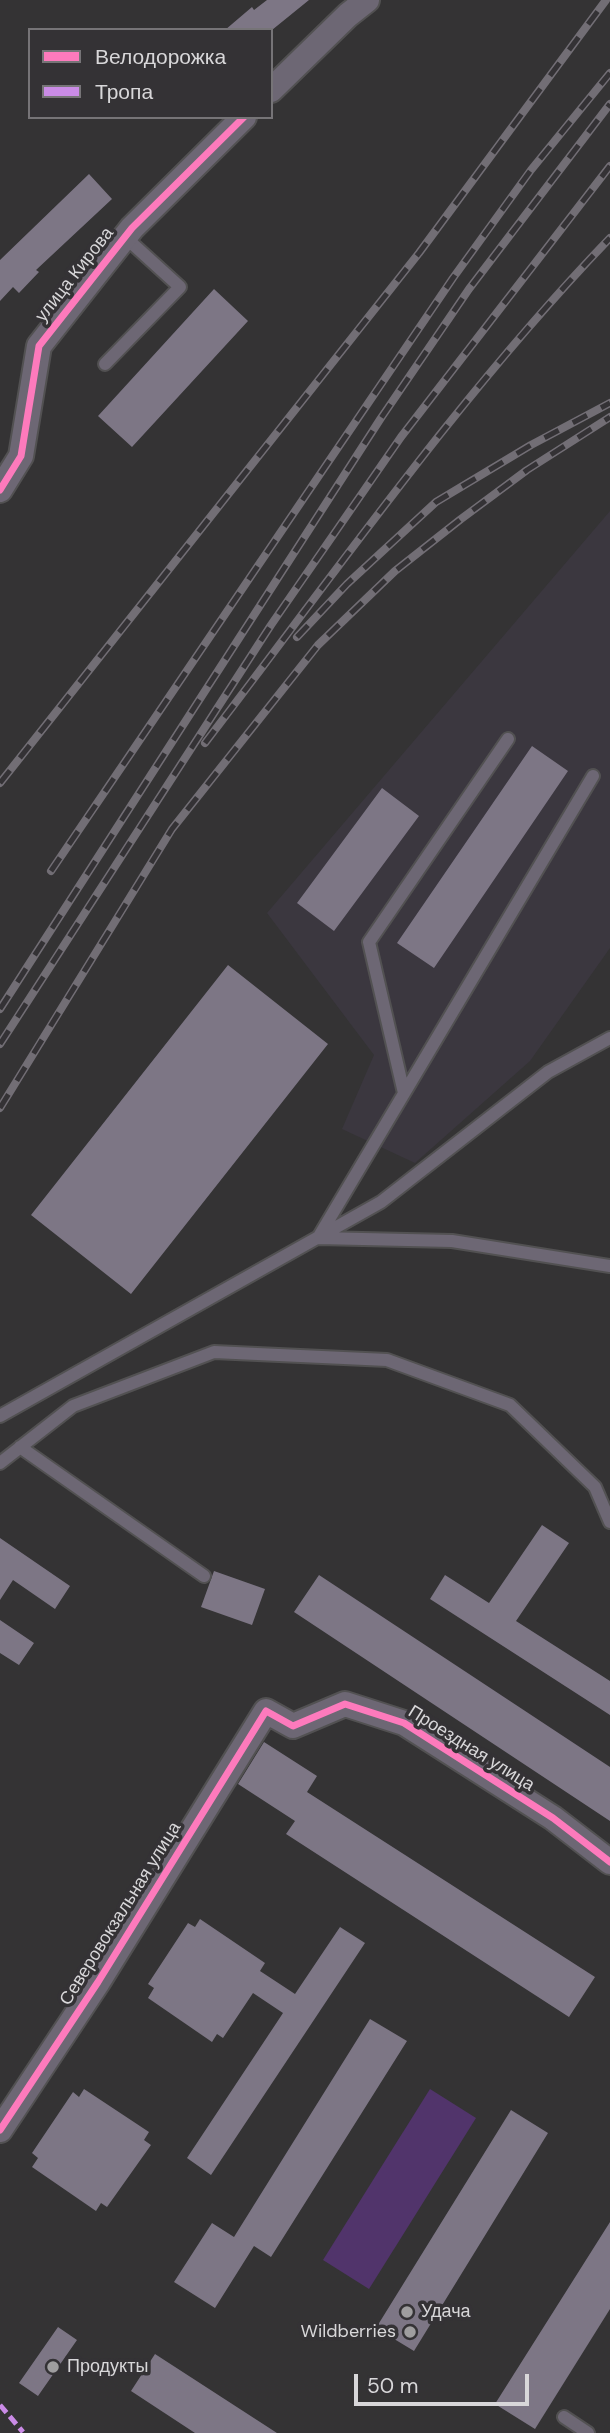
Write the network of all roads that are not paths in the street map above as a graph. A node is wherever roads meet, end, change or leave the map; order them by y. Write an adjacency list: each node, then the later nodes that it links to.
1 (368, 0): 2 (street)
2 (273, 88)
3 (242, 119): 4 (street, улица Кирова)
4 (125, 237): 5 (lane); 6 (street, улица Кирова)
5 (105, 364)
6 (0, 490)
7 (508, 739): 10 (lane)
8 (593, 776): 10 (lane)
9 (610, 1038): 11 (lane)
10 (404, 1093): 11 (lane)
11 (318, 1238): 12 (lane); 13 (lane)
12 (610, 1266)
13 (0, 1416)
14 (20, 1447): 15 (lane); 16 (lane); 17 (lane)
15 (0, 1463)
16 (610, 1522)
17 (204, 1576)
18 (266, 1712): 19 (street, Проездная улица); 20 (street, Северовокзальная улица)
19 (610, 1862)
20 (0, 2130)
21 (564, 2417): 22 (lane)
22 (588, 2433)

